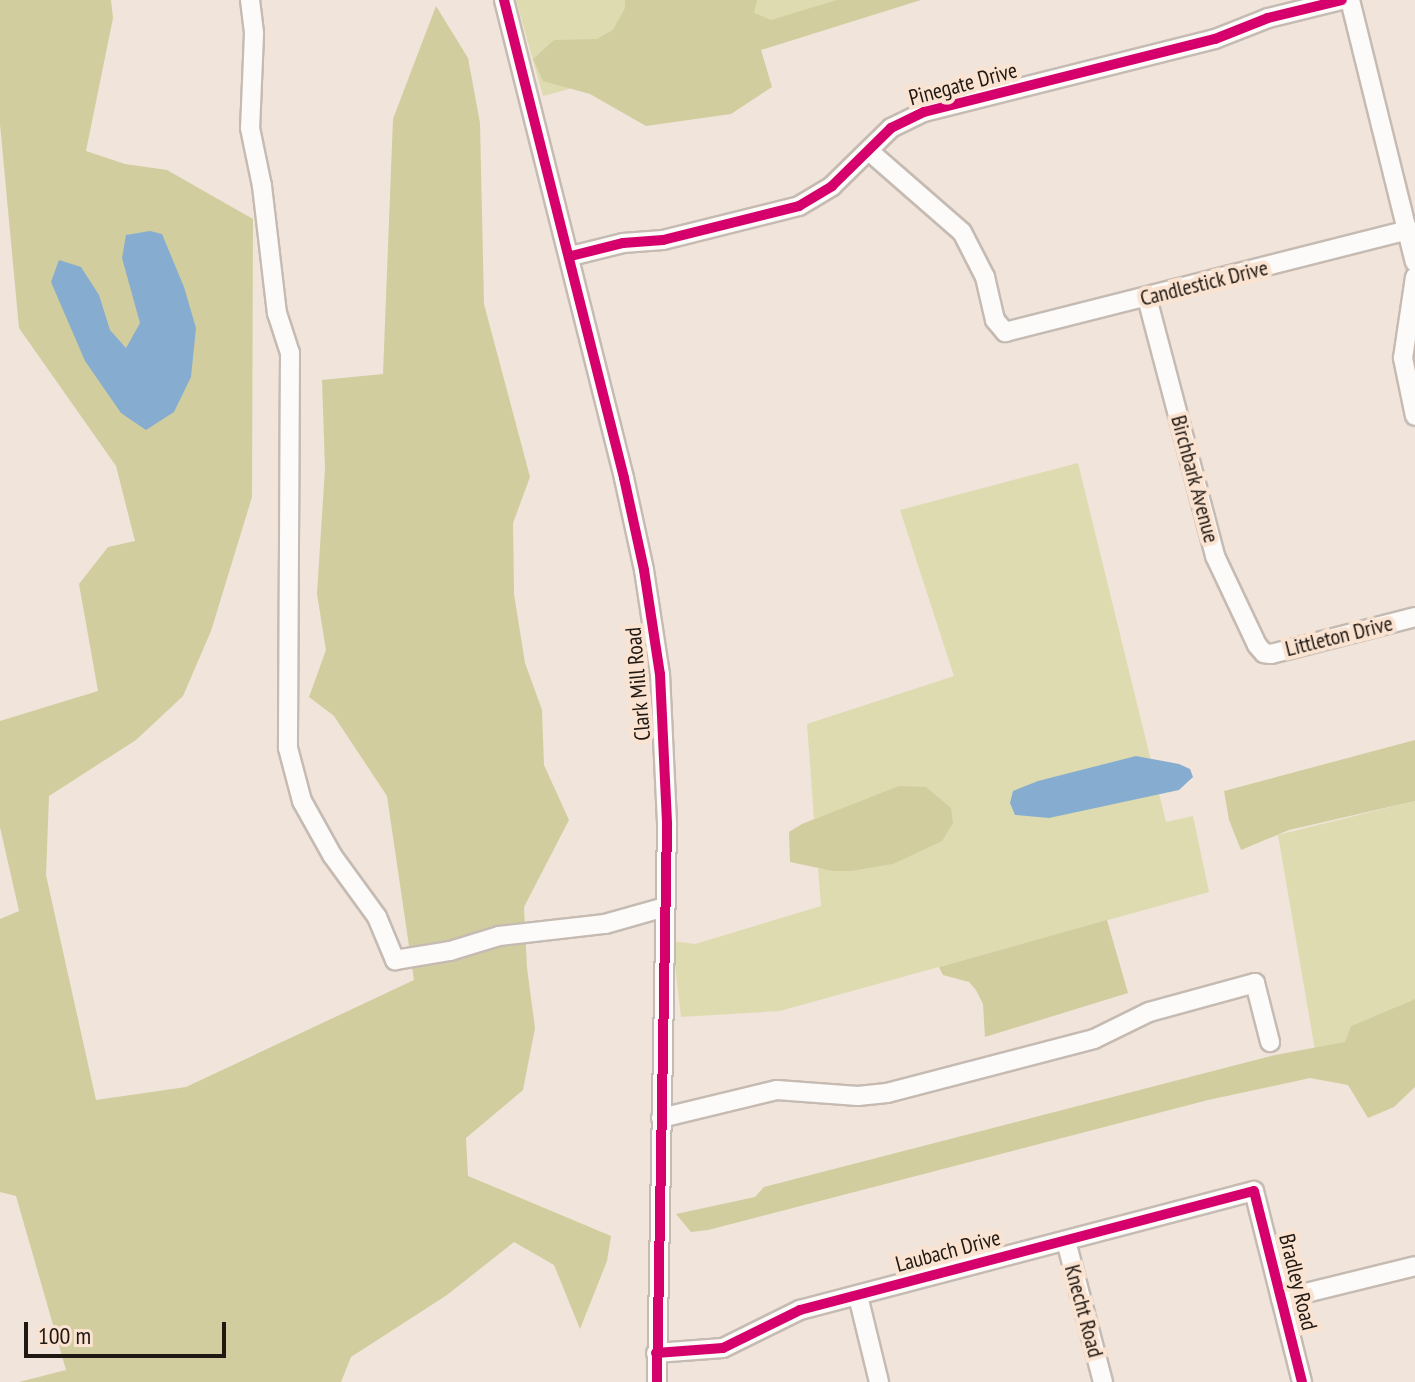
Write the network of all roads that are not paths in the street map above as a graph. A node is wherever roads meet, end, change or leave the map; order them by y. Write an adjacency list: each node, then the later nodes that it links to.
1 (250, 0): 14 (street)
2 (504, 0): 7 (street, Clark Mill Road)
3 (1342, 0): 5 (street, Pinegate Drive)
4 (1350, 0): 6 (street)
5 (869, 151): 7 (street, Pinegate Drive); 10 (street, Candlestick Drive)
6 (1409, 230): 8 (street); 10 (street, Candlestick Drive)
7 (571, 256): 14 (street, Clark Mill Road)
8 (1415, 262)
9 (1415, 277): 11 (street)
10 (1147, 298): 13 (street, Birchbark Avenue)
11 (1415, 416)
12 (1415, 617): 13 (street, Littleton Drive)
13 (1264, 653)
14 (665, 907): 16 (street, Clark Mill Road)
15 (1270, 1042): 16 (street)
16 (661, 1118): 22 (street, Clark Mill Road)
17 (1254, 1191): 18 (street, Laubach Drive); 21 (street, Bradley Road)
18 (1066, 1241): 20 (street, Laubach Drive); 25 (street, Knecht Road)
19 (1415, 1266): 21 (street)
20 (858, 1296): 22 (street, Laubach Drive); 24 (street)
21 (1281, 1299): 26 (street, Bradley Road)
22 (656, 1353): 23 (street, Clark Mill Road)
23 (657, 1382)
24 (879, 1382)
25 (1103, 1382)
26 (1302, 1382)

